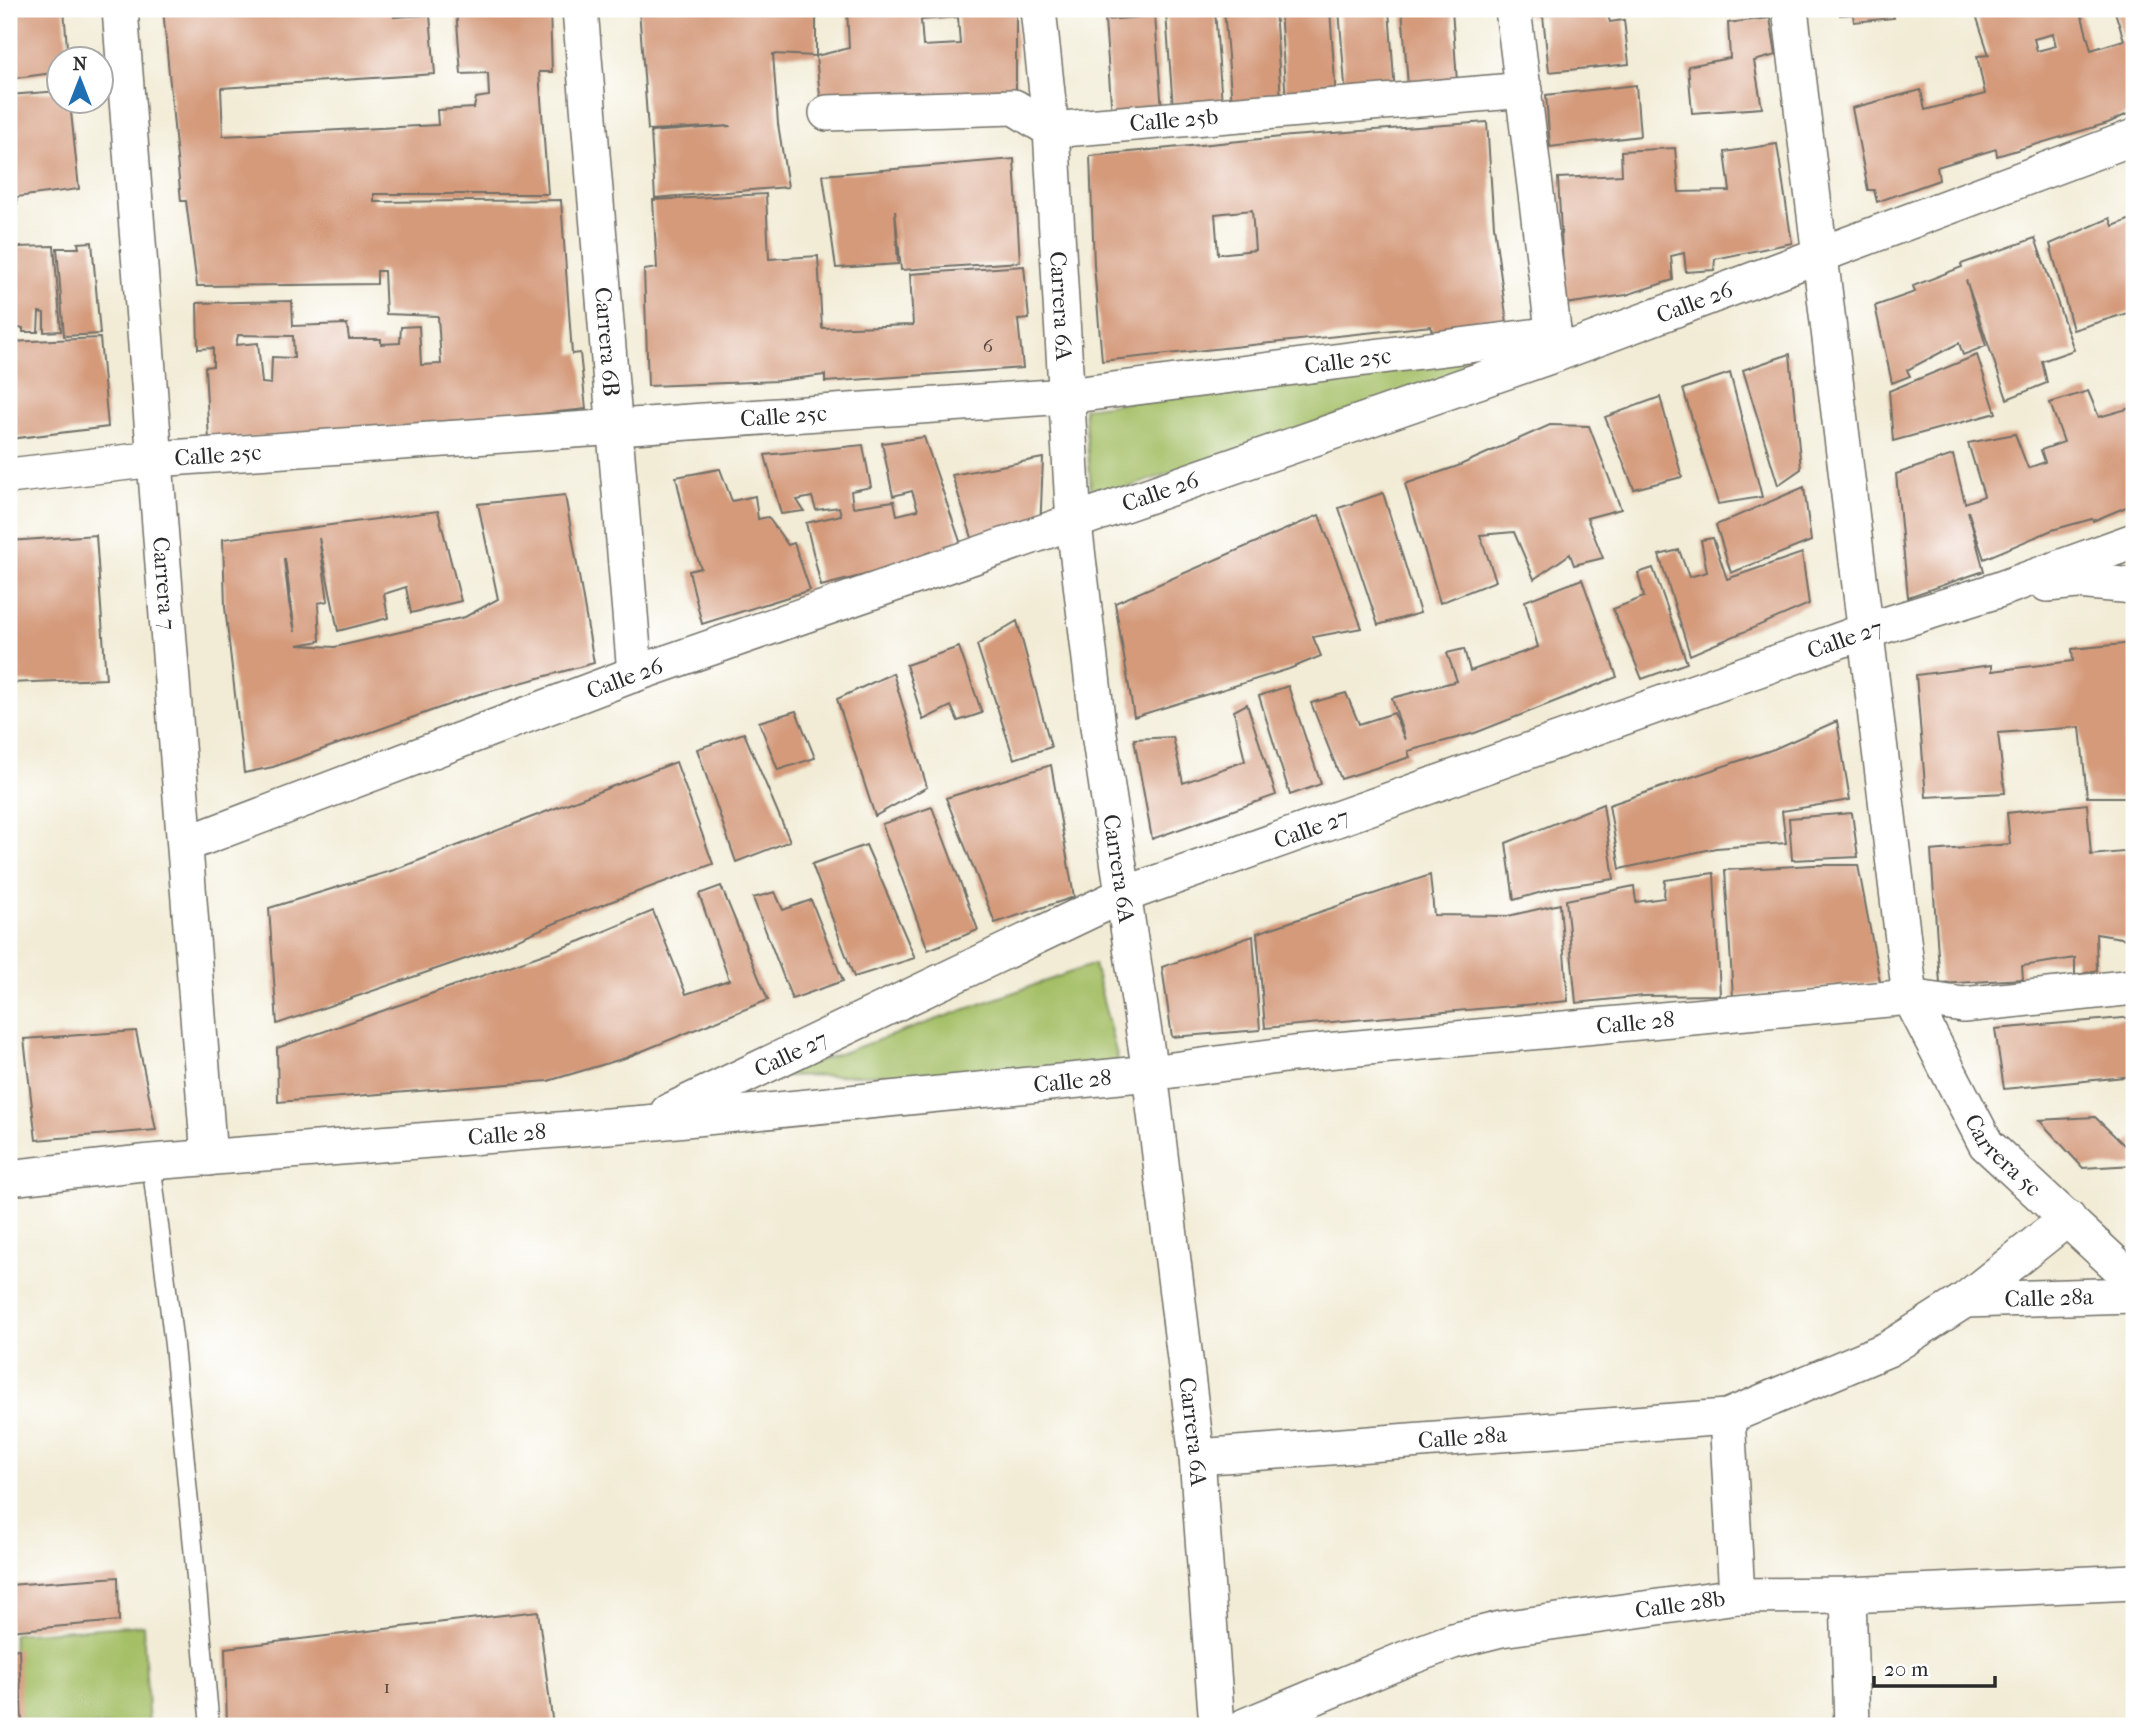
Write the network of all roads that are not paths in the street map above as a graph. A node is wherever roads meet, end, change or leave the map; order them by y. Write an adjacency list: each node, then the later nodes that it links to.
1 (120, 9): 14 (street, Carrera 7)
2 (580, 9): 13 (street, Carrera 6B)
3 (1038, 9): 8 (street, Carrera 6A)
4 (1513, 9): 6 (street)
5 (1790, 9): 10 (street)
6 (1525, 90): 8 (street, Calle 25b); 11 (street)
7 (827, 113): 8 (street)
8 (1051, 130): 12 (street, Carrera 6A)
9 (2134, 137): 10 (street, Calle 26)
10 (1819, 254): 11 (street, Calle 26); 20 (street)
11 (1555, 344): 12 (street, Calle 25c); 16 (street, Calle 26)
12 (1066, 396): 13 (street, Calle 25c); 16 (street, Carrera 6A)
13 (614, 429): 14 (street, Calle 25c); 21 (street, Carrera 6B)
14 (155, 459): 15 (street, Calle 25c); 22 (street, Carrera 7)
15 (9, 476)
16 (1074, 524): 21 (street, Calle 26); 23 (street, Carrera 6A)
17 (2134, 541): 19 (street, Calle 27)
18 (2134, 586): 19 (street, Calle 27)
19 (1998, 590): 20 (street, Calle 27)
20 (1863, 632): 23 (street, Calle 27); 25 (street)
21 (635, 674): 22 (street, Calle 26)
22 (186, 844): 28 (street, Carrera 7)
23 (1123, 895): 26 (street, Carrera 6A); 27 (street, Calle 27)
24 (2134, 987): 25 (street, Calle 28)
25 (1910, 997): 26 (street, Calle 28); 31 (street, Carrera 5c)
26 (1150, 1073): 27 (street, Calle 28); 36 (street, Carrera 6A)
27 (646, 1123): 28 (street, Calle 28)
28 (209, 1158): 29 (street, Calle 28)
29 (151, 1162): 30 (street, Calle 28); 40 (lane)
30 (9, 1178)
31 (2068, 1218): 32 (street, Carrera 5c); 34 (street, Calle 28a)
32 (2134, 1281)
33 (2134, 1295): 34 (street, Calle 28a)
34 (1965, 1300): 35 (street, Calle 28a)
35 (1727, 1417): 36 (street, Calle 28a); 39 (street)
36 (1197, 1457): 41 (street, Carrera 6A)
37 (2134, 1581): 38 (street, Calle 28b)
38 (1848, 1595): 39 (street, Calle 28b); 43 (street)
39 (1737, 1596): 42 (street, Calle 28b)
40 (210, 1726)
41 (1217, 1726)
42 (1245, 1726)
43 (1852, 1726)

